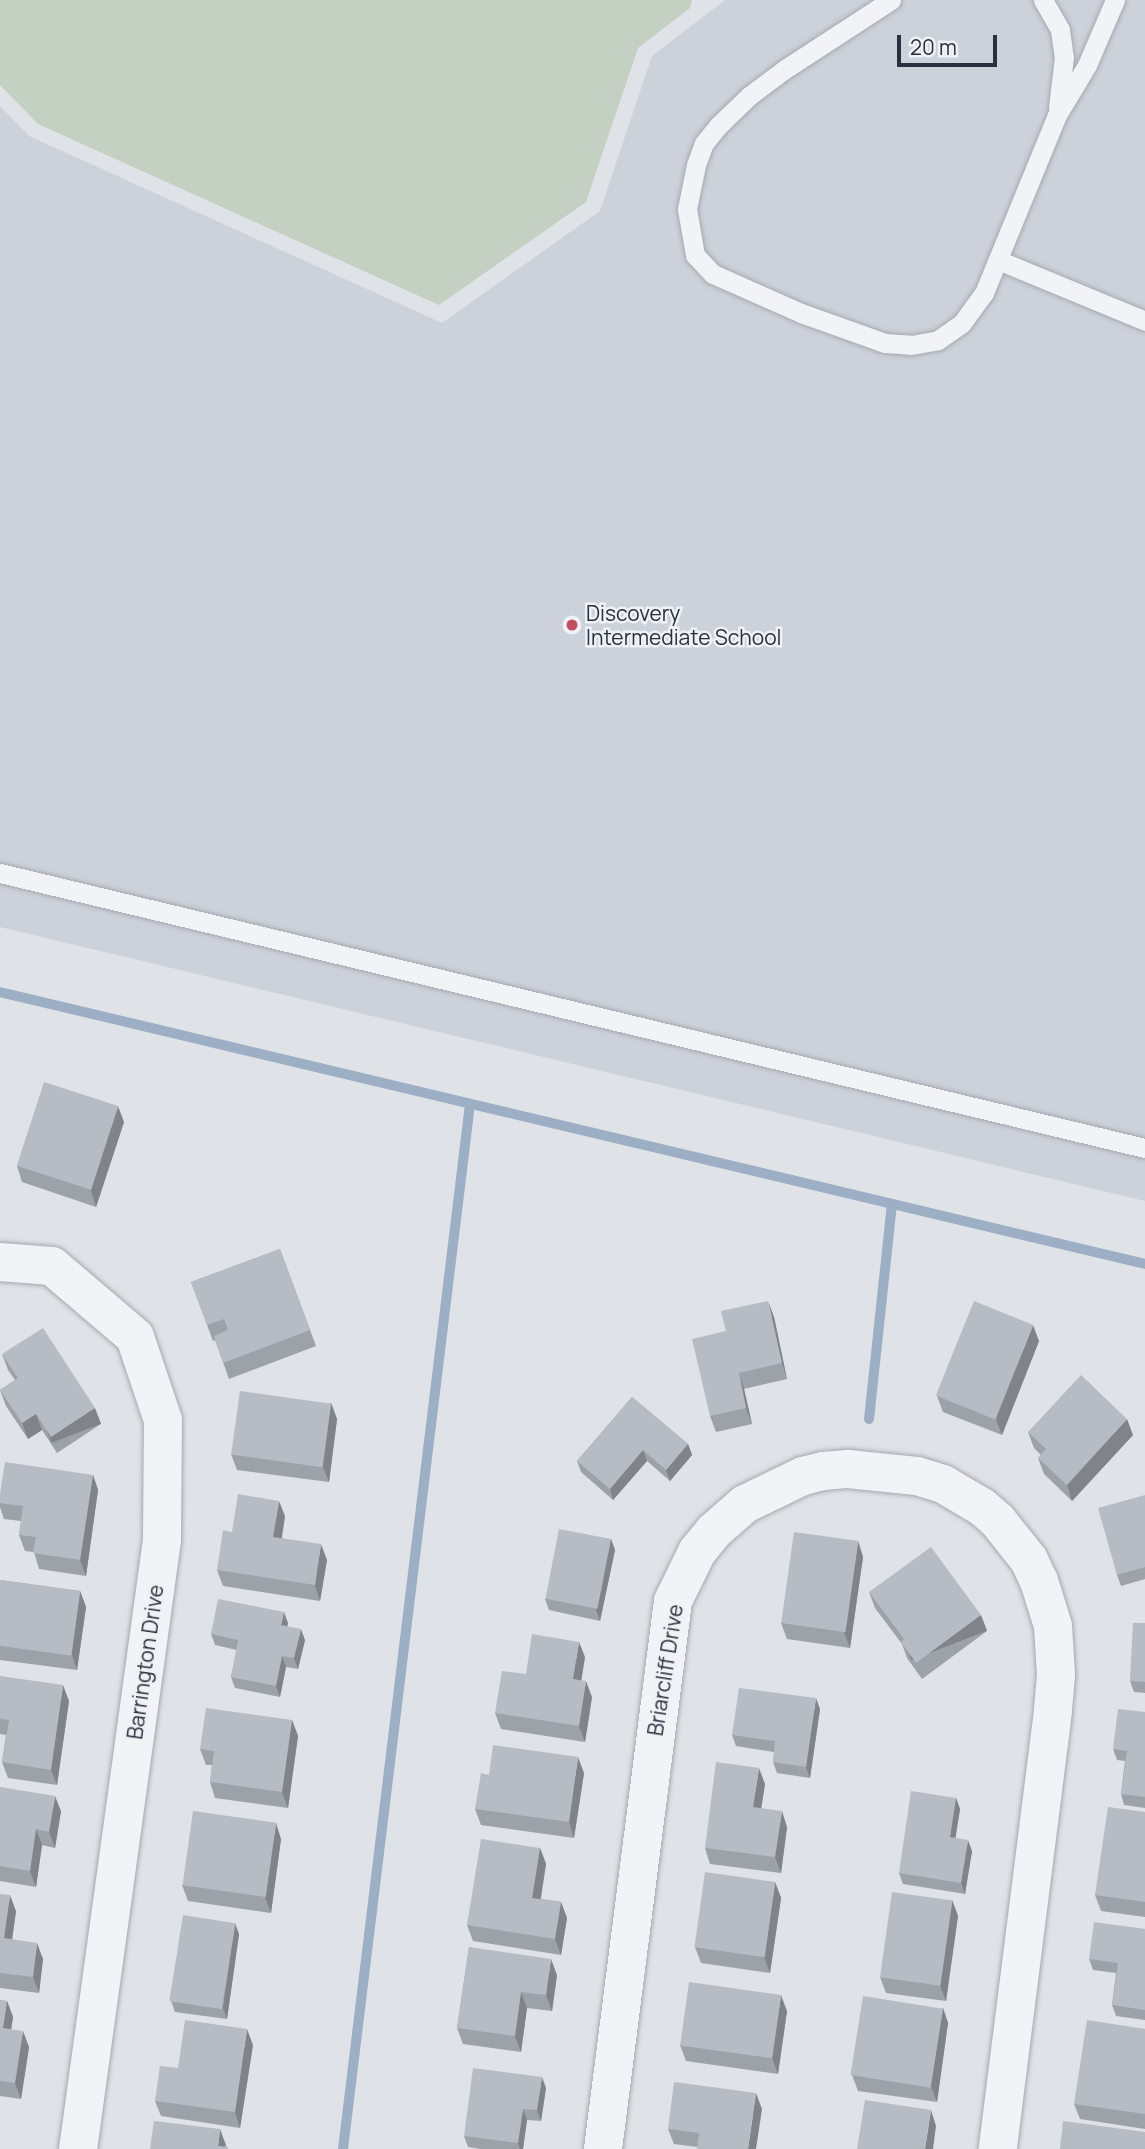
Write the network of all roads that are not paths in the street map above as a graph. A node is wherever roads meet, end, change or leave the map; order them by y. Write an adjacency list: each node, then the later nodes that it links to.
1 (891, 0): 5 (lane)
2 (1043, 0): 4 (lane)
3 (1115, 0): 4 (lane)
4 (1057, 115): 5 (lane)
5 (998, 260): 6 (lane)
6 (1145, 321)
7 (0, 873): 8 (lane)
8 (1145, 1148)
9 (0, 1262): 10 (street, Barrington Drive)
10 (78, 2149)
11 (603, 2149): 12 (street, Briarcliff Drive)
12 (998, 2149)

